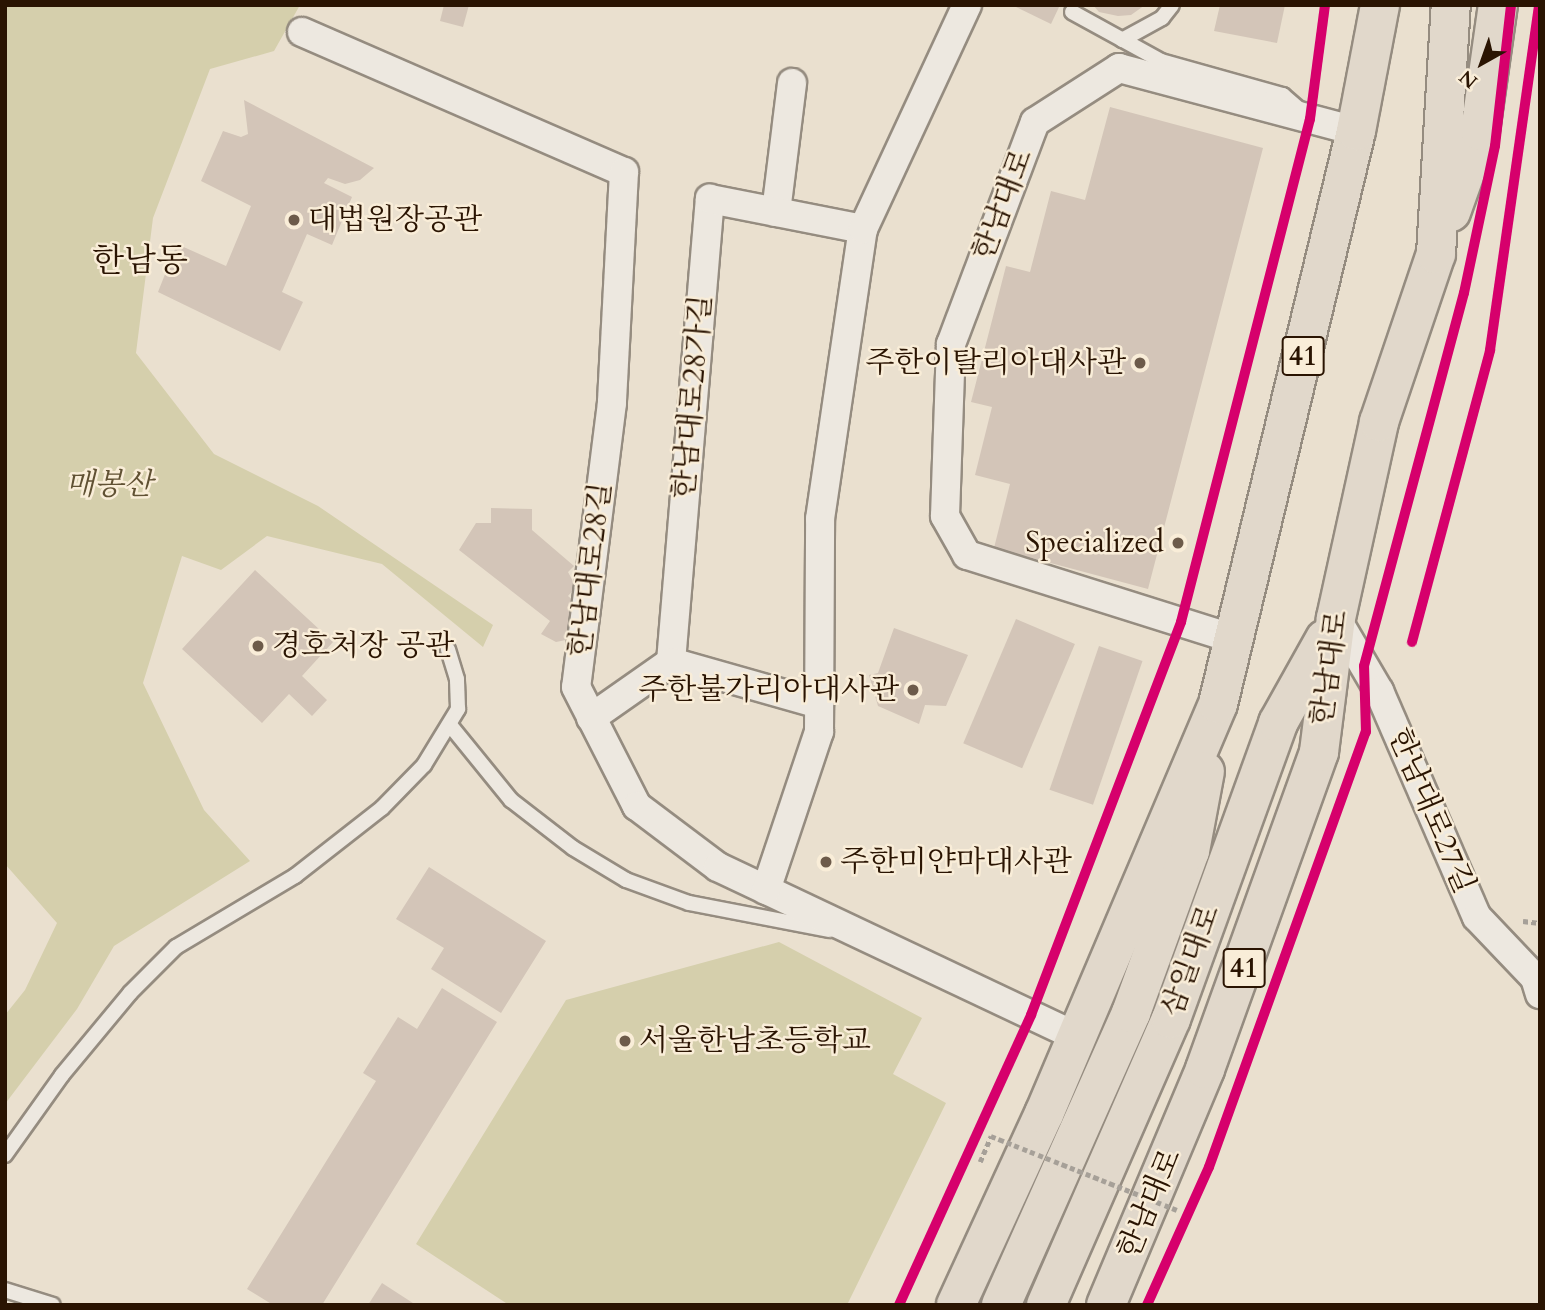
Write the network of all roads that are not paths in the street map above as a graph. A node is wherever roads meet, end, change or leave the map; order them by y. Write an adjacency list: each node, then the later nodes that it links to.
1 (967, 5): 13 (street)
2 (1172, 5): 8 (lane)
3 (1380, 5): 11 (main road, 41)
4 (1451, 5): 14 (main road, 한남대로 / 41)
5 (1498, 5): 14 (main road)
6 (1072, 12): 8 (lane)
7 (302, 32): 21 (street, 한남대로28길)
8 (1122, 40): 10 (lane)
9 (792, 83): 12 (street)
10 (1310, 120): 11 (street, 한남대로); 16 (street, 한남대로)
11 (1356, 131): 16 (main road, 41)
12 (776, 212): 13 (street, 한남대로28가길); 18 (street, 한남대로28가길)
13 (863, 229): 19 (street)
14 (1436, 254): 15 (main road, 한남대로 / 41)
15 (1336, 618): 25 (street, 한남대로27길); 32 (main road, 삼일대로); 33 (main road, 한남대로 / 41)
16 (1234, 639): 20 (main road, 41)
17 (447, 649): 22 (lane)
18 (671, 662): 19 (street); 21 (street)
19 (819, 704): 23 (street)
20 (1217, 704): 26 (main road, 41); 31 (main road, 삼일대로)
21 (592, 718): 23 (street, 한남대로28길)
22 (450, 725): 24 (lane); 27 (lane)
23 (766, 890): 24 (street, 한남대로28길)
24 (866, 937): 26 (street, 한남대로28길)
25 (1540, 994)
26 (1077, 1037): 30 (main road, 41)
27 (5, 1155)
28 (5, 1290): 29 (lane)
29 (53, 1305)
30 (956, 1305)
31 (1001, 1305)
32 (1046, 1305)
33 (1106, 1305)

